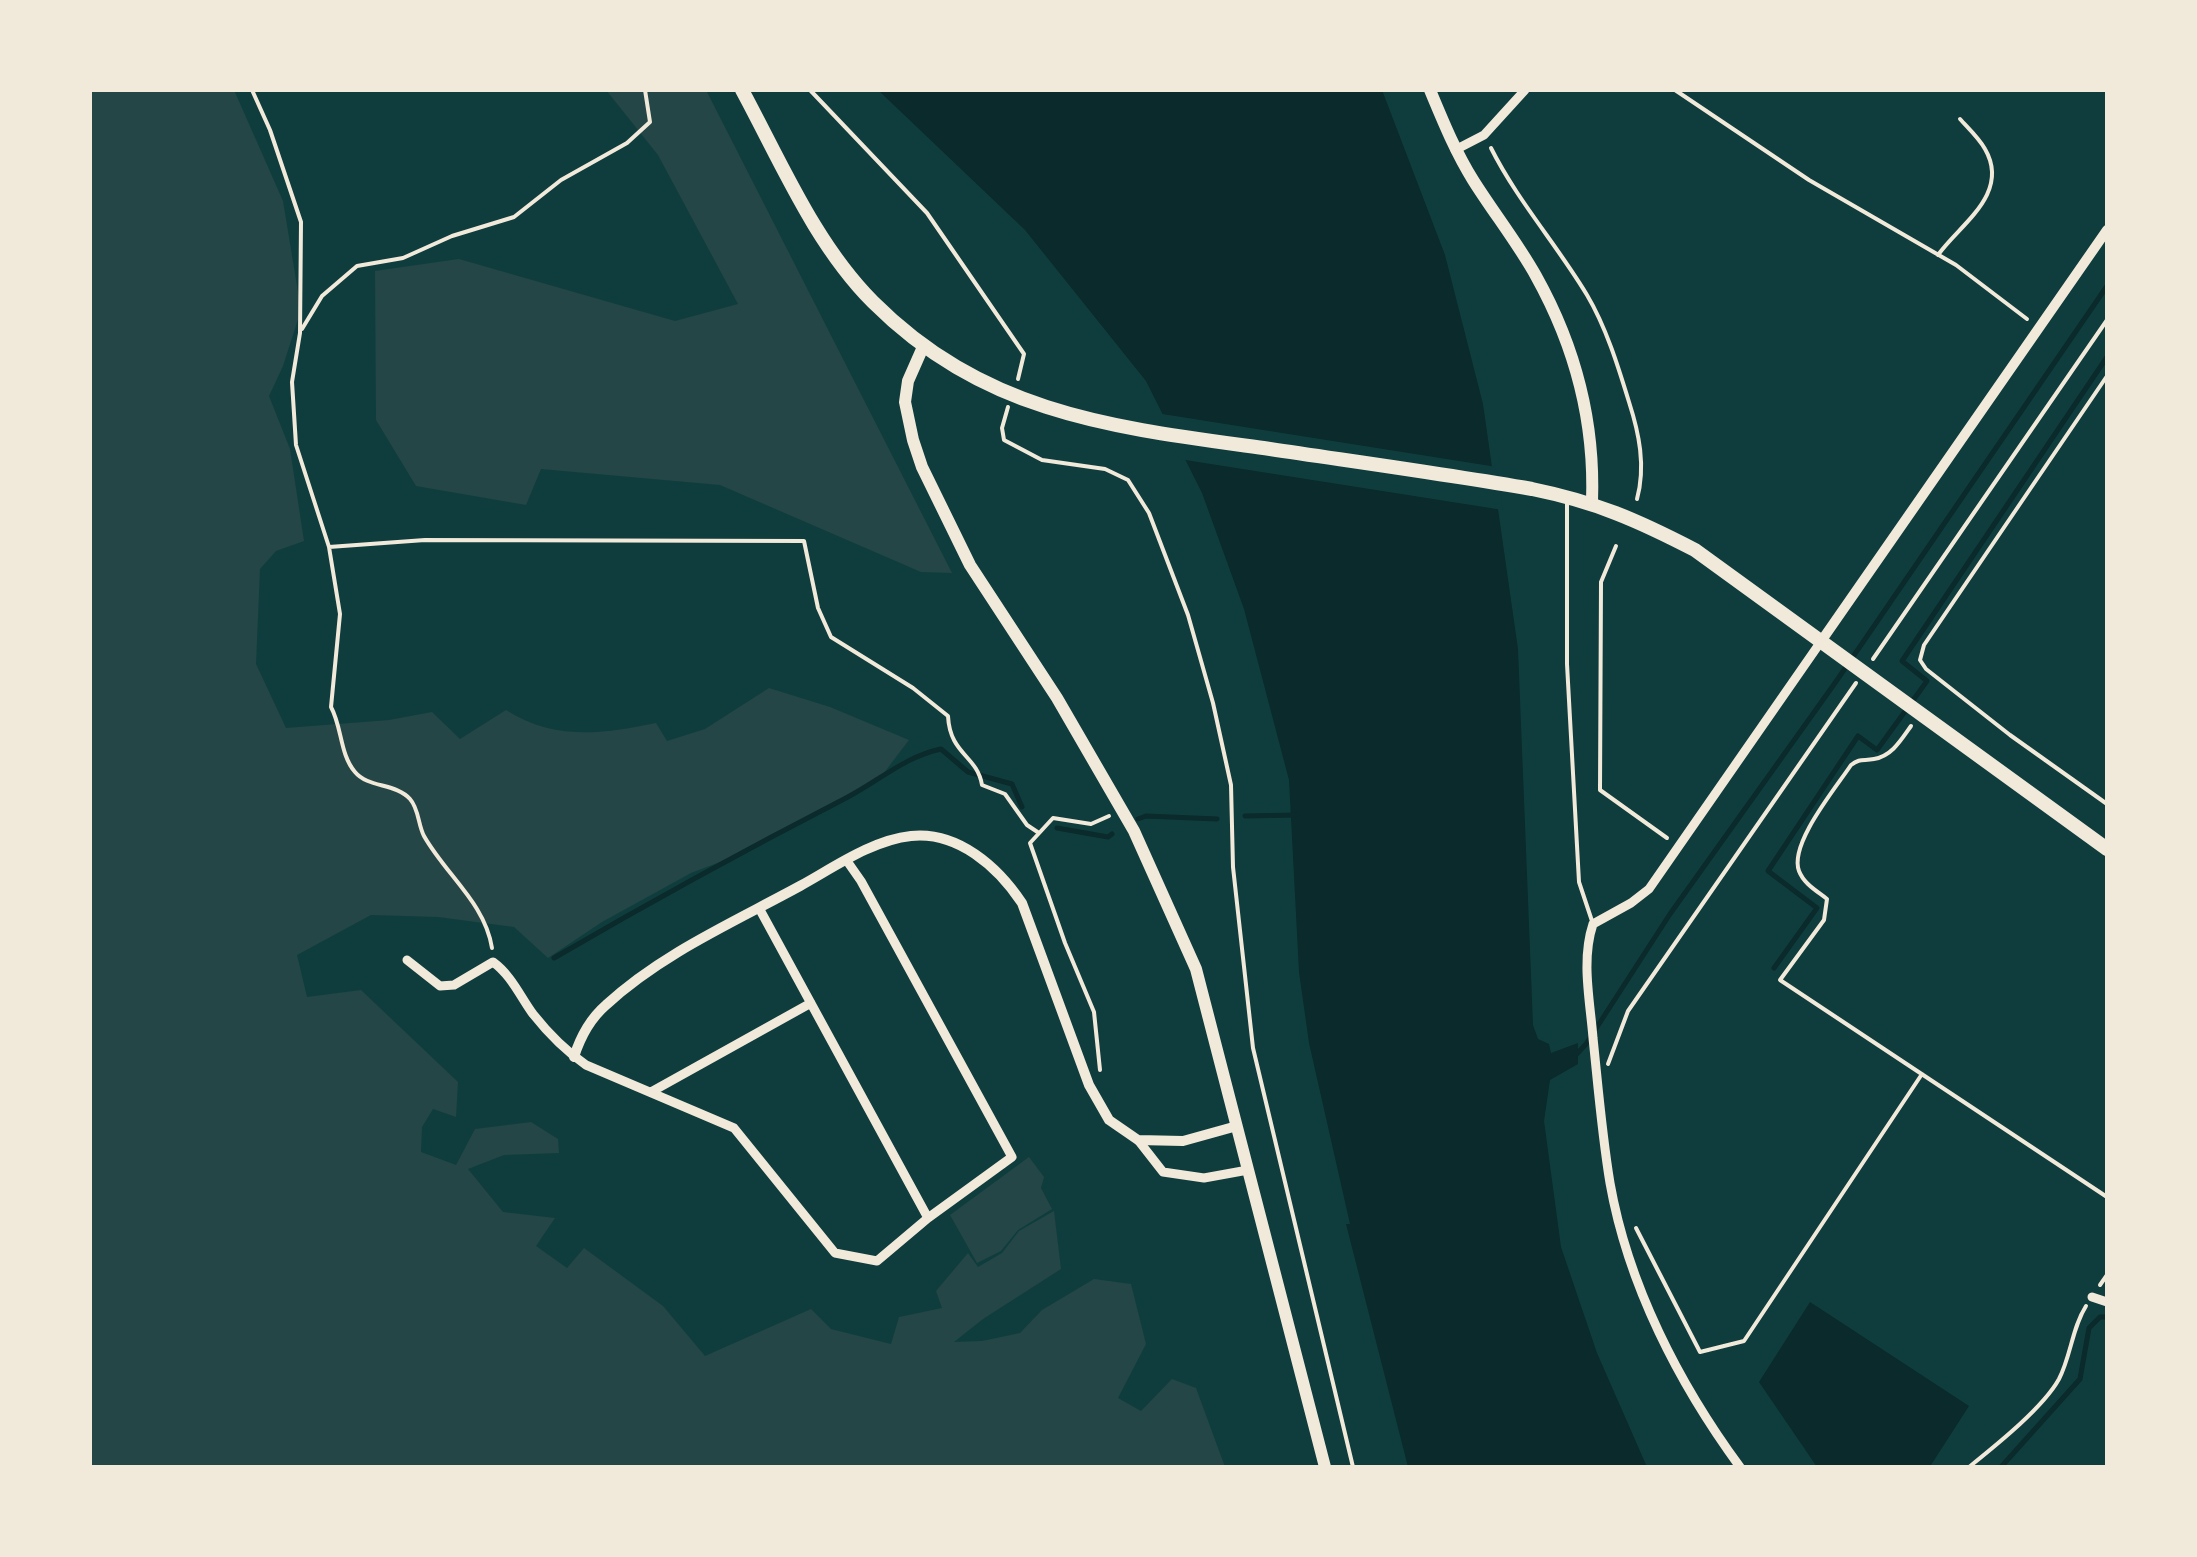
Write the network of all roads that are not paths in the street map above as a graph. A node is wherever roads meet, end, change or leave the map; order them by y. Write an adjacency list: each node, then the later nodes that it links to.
1 (742, 90): 6 (highway)
2 (1430, 90): 4 (main road)
3 (1525, 90): 4 (street)
4 (1455, 150): 8 (main road)
5 (2107, 230): 9 (street)
6 (924, 347): 7 (highway); 18 (main road)
7 (1568, 496): 8 (highway); 13 (lane)
8 (1592, 502): 9 (highway)
9 (1822, 640): 10 (highway); 13 (street)
10 (2107, 849)
11 (847, 860): 12 (street); 19 (street); 21 (street)
12 (759, 908): 15 (street); 16 (street)
13 (1592, 924): 25 (street)
14 (407, 960): 16 (street)
15 (811, 1003): 17 (street); 21 (street)
16 (574, 1057): 17 (street)
17 (652, 1092): 21 (street)
18 (1237, 1126): 19 (street); 20 (main road)
19 (1138, 1140): 20 (street)
20 (1248, 1170): 24 (main road)
21 (928, 1218)
22 (2092, 1297): 23 (street)
23 (2107, 1302)
24 (1325, 1467)
25 (1740, 1467)

